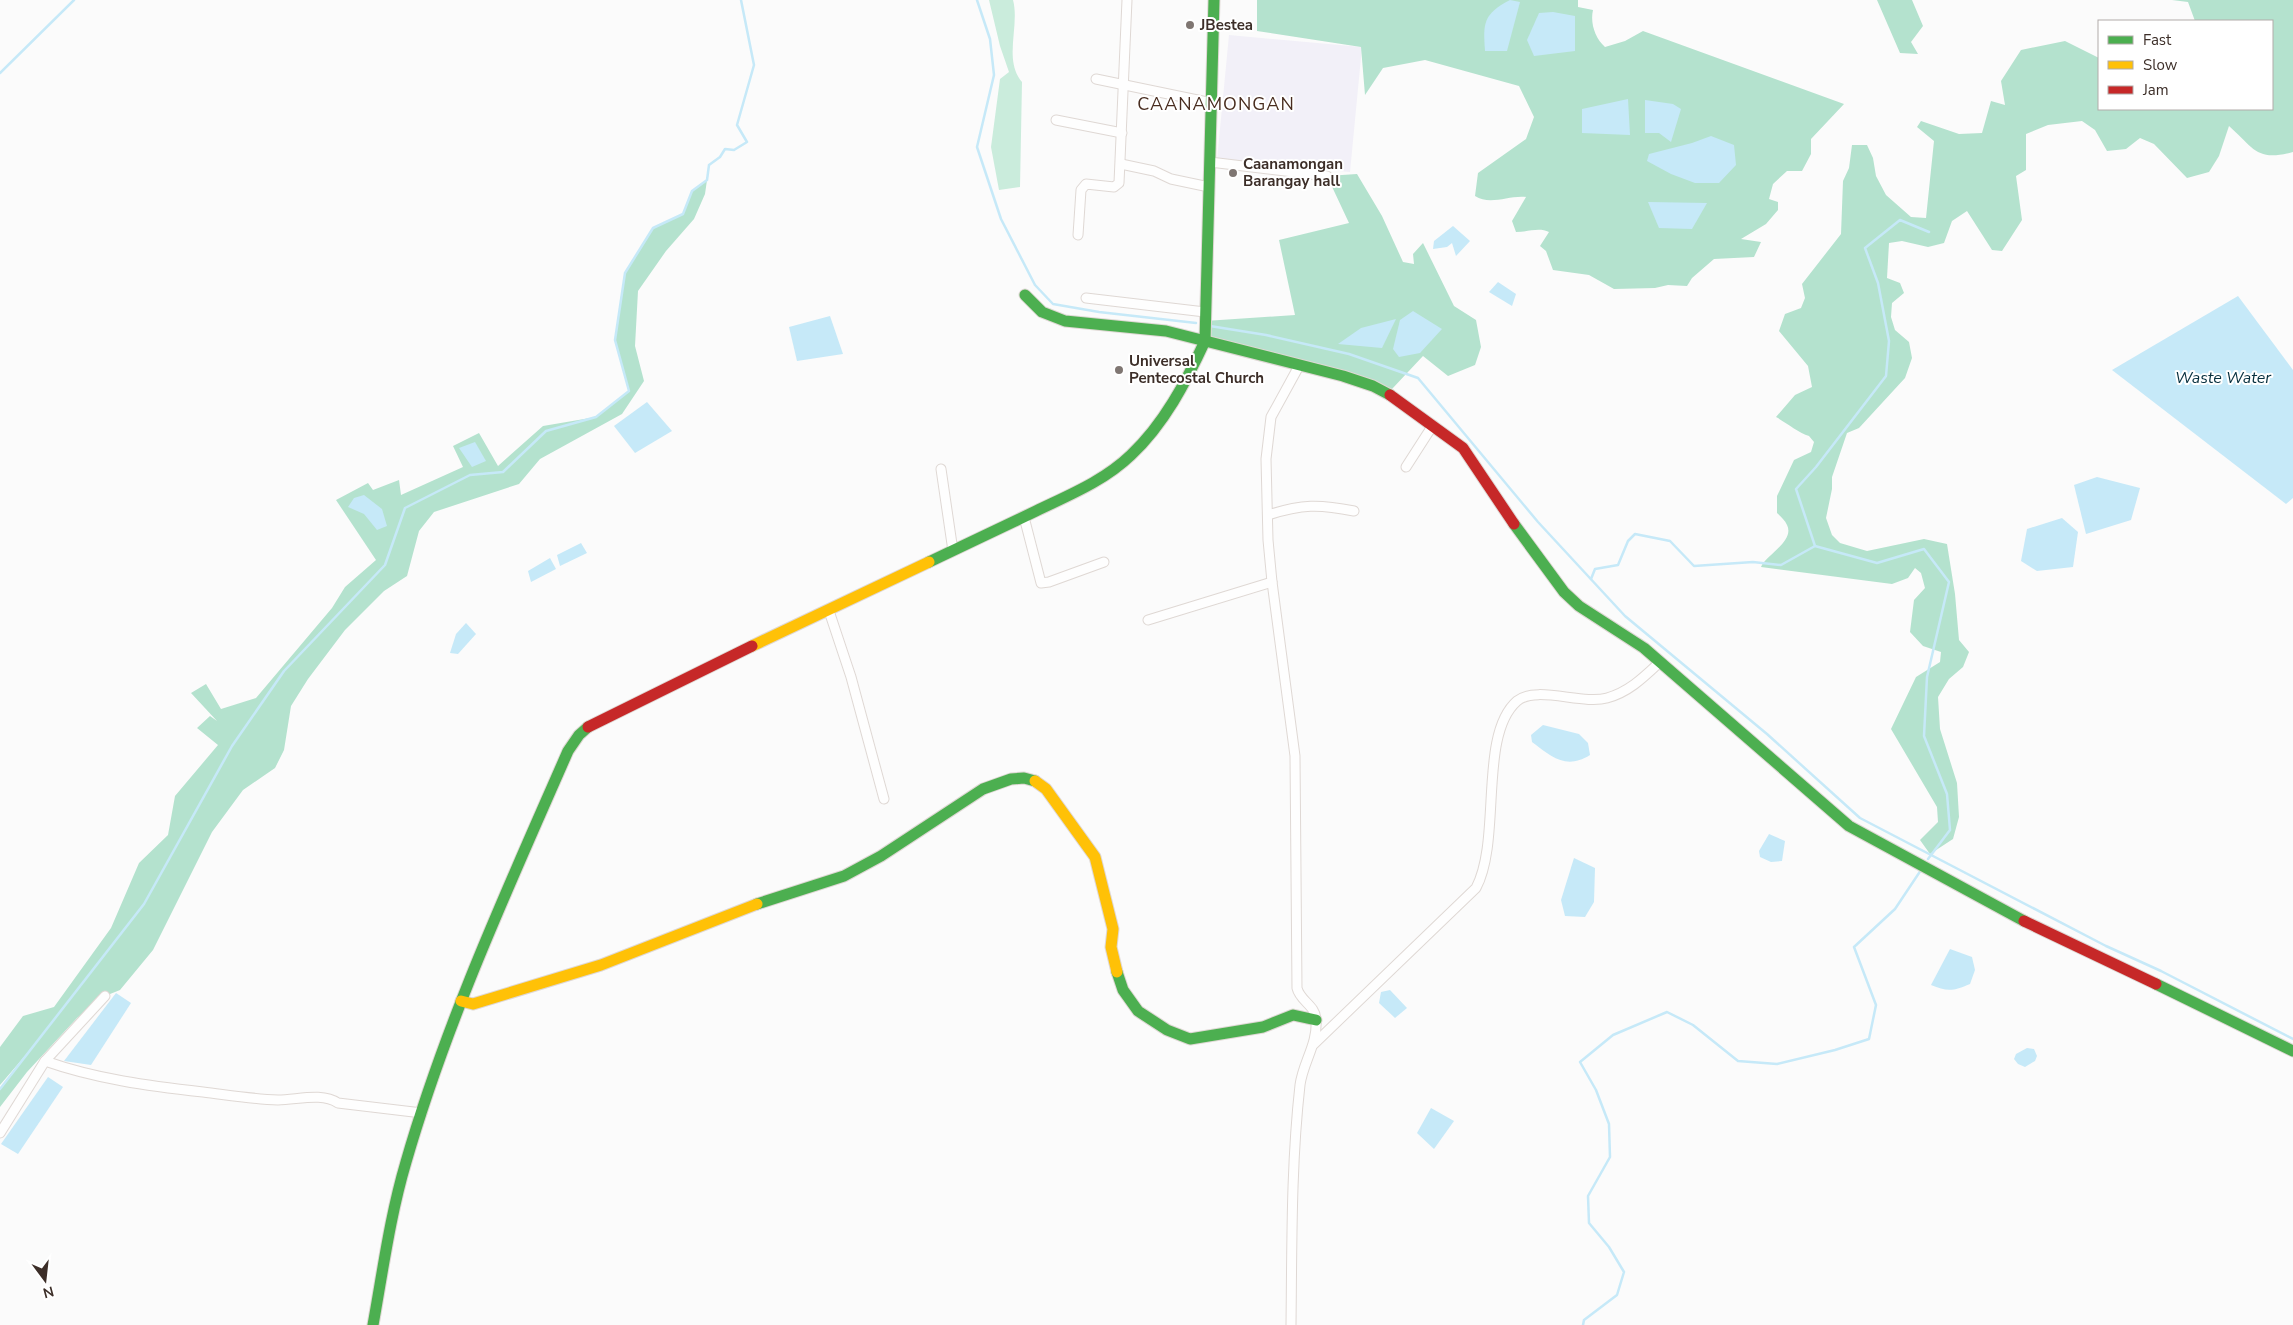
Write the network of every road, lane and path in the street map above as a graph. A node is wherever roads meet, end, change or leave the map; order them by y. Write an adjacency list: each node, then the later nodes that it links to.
1 (1127, 0): 4 (street)
2 (1214, 0): 5 (street)
3 (1096, 79): 4 (street)
4 (1125, 85): 5 (street); 7 (street)
5 (1212, 103): 8 (street)
6 (1056, 120): 7 (street)
7 (1122, 133): 9 (street)
8 (1210, 162): 10 (street); 11 (street)
9 (1121, 164): 11 (street); 12 (street)
10 (1327, 176)
11 (1209, 187): 15 (street)
12 (1078, 235)
13 (1025, 295): 16 (street)
14 (1086, 298): 15 (street)
15 (1205, 312): 16 (street)
16 (1205, 342): 17 (street); 23 (street)
17 (1299, 366): 18 (street); 22 (street)
18 (1433, 425): 19 (street); 29 (street)
19 (1406, 468)
20 (941, 469): 24 (street)
21 (1354, 511): 22 (street)
22 (1268, 514): 26 (street)
23 (1024, 517): 24 (street); 25 (street)
24 (953, 551): 27 (street)
25 (1104, 562)
26 (1272, 582): 28 (street); 33 (street)
27 (828, 611): 30 (street); 32 (street)
28 (1148, 620)
29 (1660, 662): 34 (street); 35 (street)
30 (884, 800)
31 (105, 996): 36 (street)
32 (462, 1001): 33 (street); 37 (street)
33 (1316, 1020): 34 (street)
34 (1314, 1044): 40 (street)
35 (2293, 1051)
36 (45, 1061): 37 (street); 38 (street)
37 (422, 1113): 39 (street)
38 (0, 1133)
39 (374, 1325)
40 (1291, 1325)

